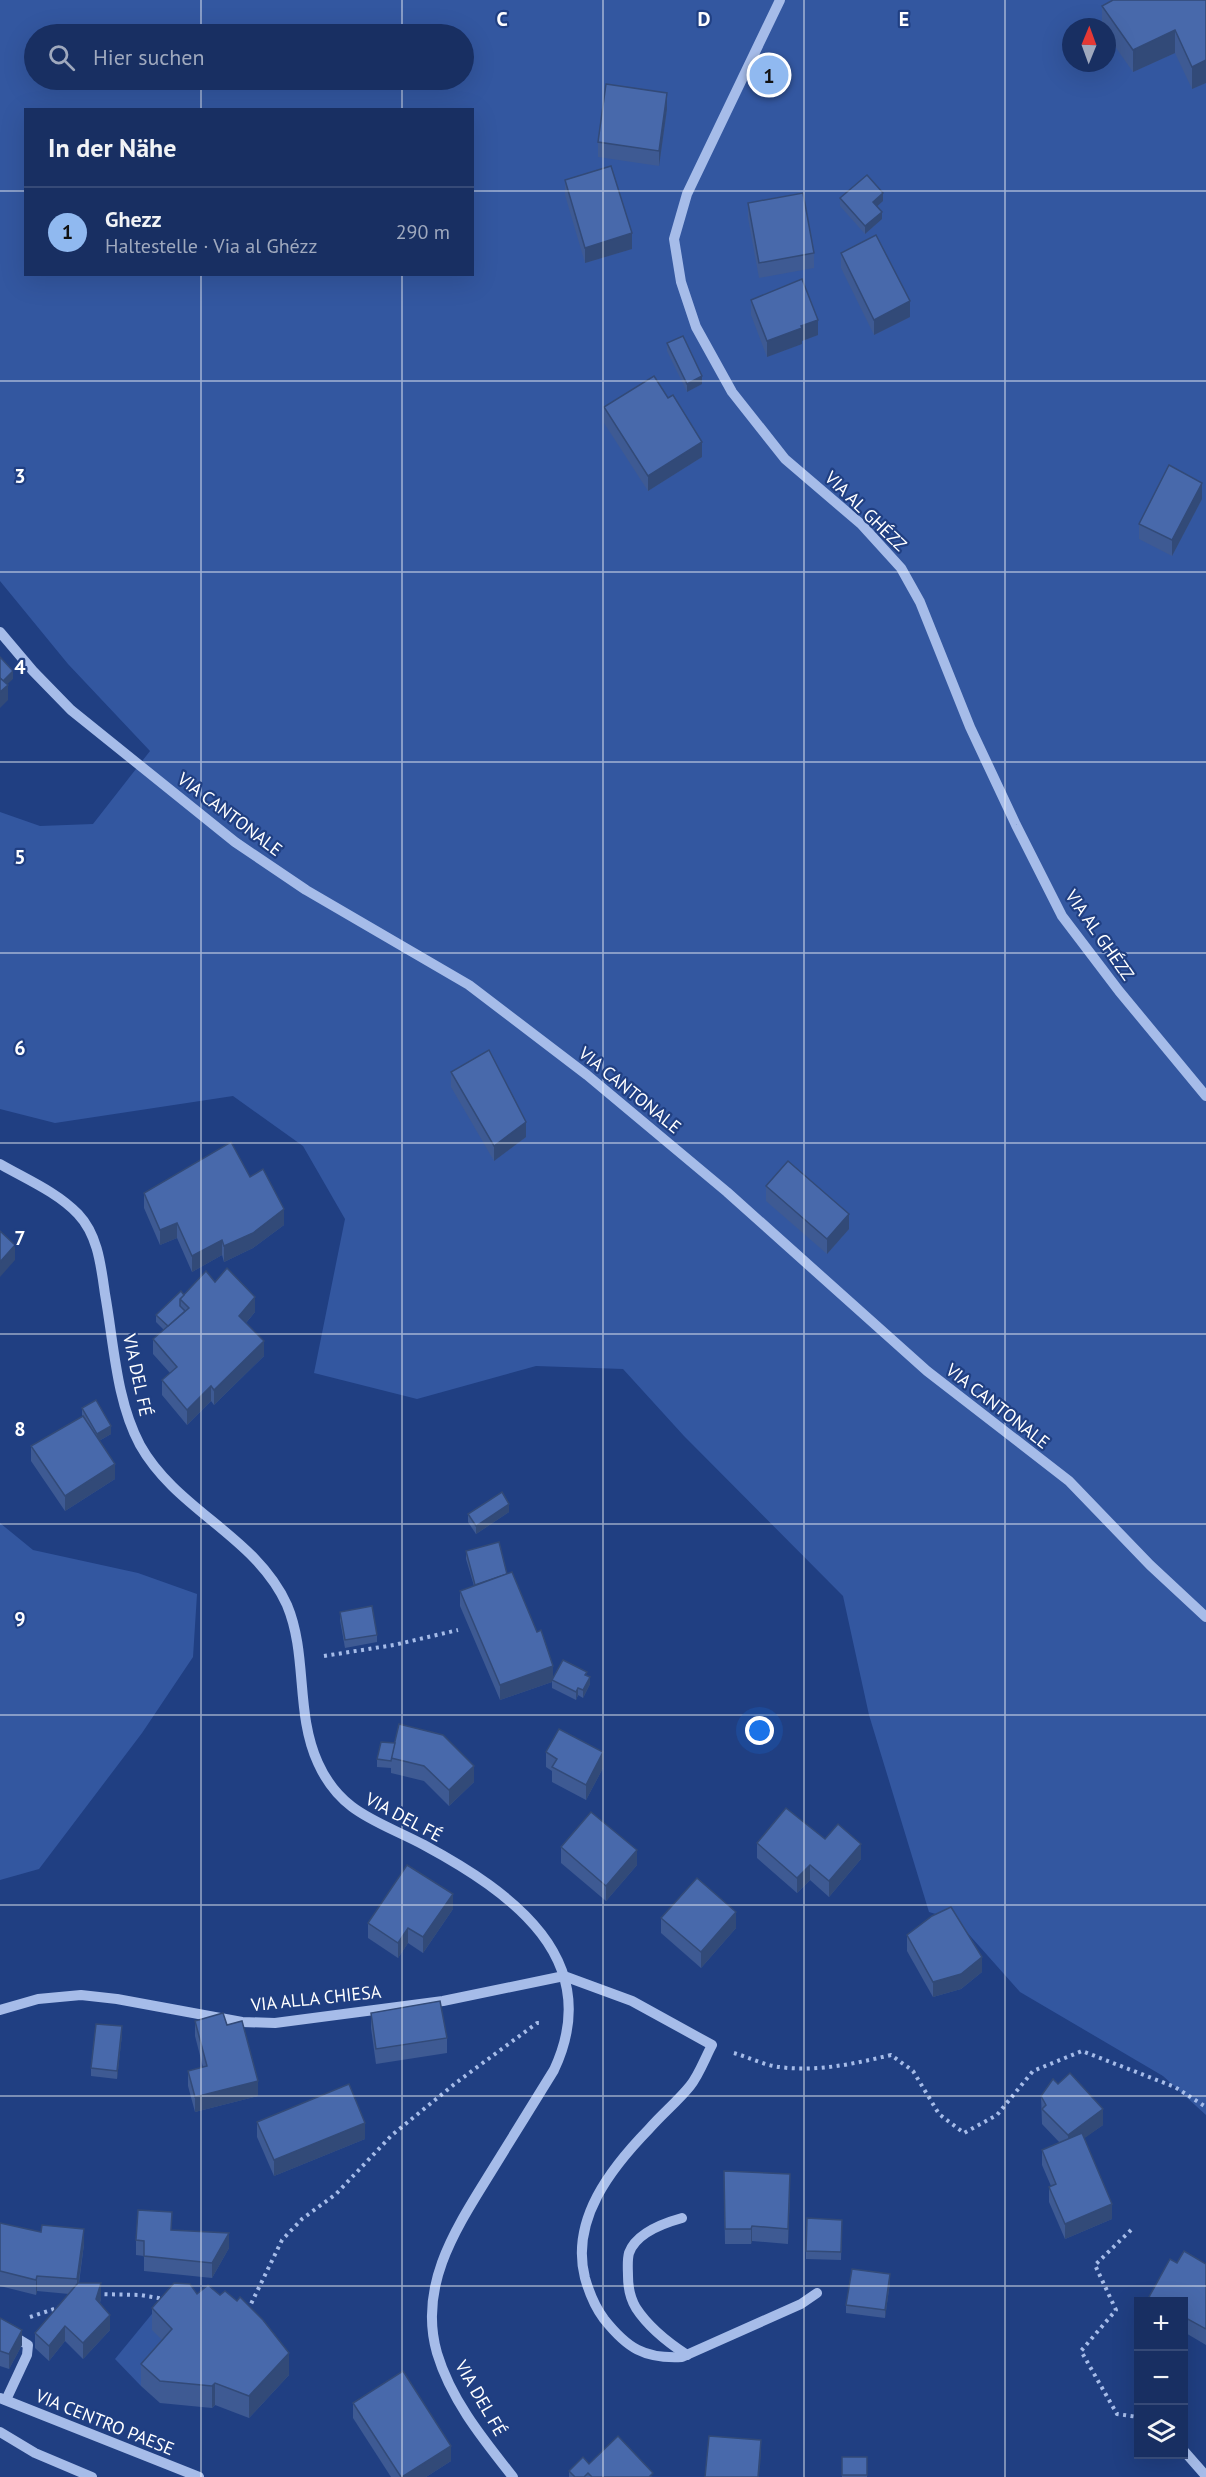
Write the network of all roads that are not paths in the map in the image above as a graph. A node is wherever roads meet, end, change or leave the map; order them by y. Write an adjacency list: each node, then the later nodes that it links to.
1 (780, 0): 3 (street, VIA AL GHÉZZ)
2 (0, 632): 5 (street, VIA CANTONALE)
3 (1206, 1096)
4 (0, 1164): 6 (street, VIA DEL FÉ)
5 (1206, 1617)
6 (564, 1976): 7 (street, VIA ALLA CHIESA); 11 (street); 18 (street, VIA DEL FÉ)
7 (0, 2010)
8 (682, 2218): 11 (street)
9 (817, 2293): 11 (street)
10 (0, 2328): 12 (street)
11 (687, 2355)
12 (3, 2399): 17 (street, VIA CENTRO PAESE)
13 (0, 2432): 16 (street)
14 (1188, 2456): 15 (street)
15 (1206, 2476)
16 (92, 2477)
17 (199, 2477)
18 (513, 2477)

